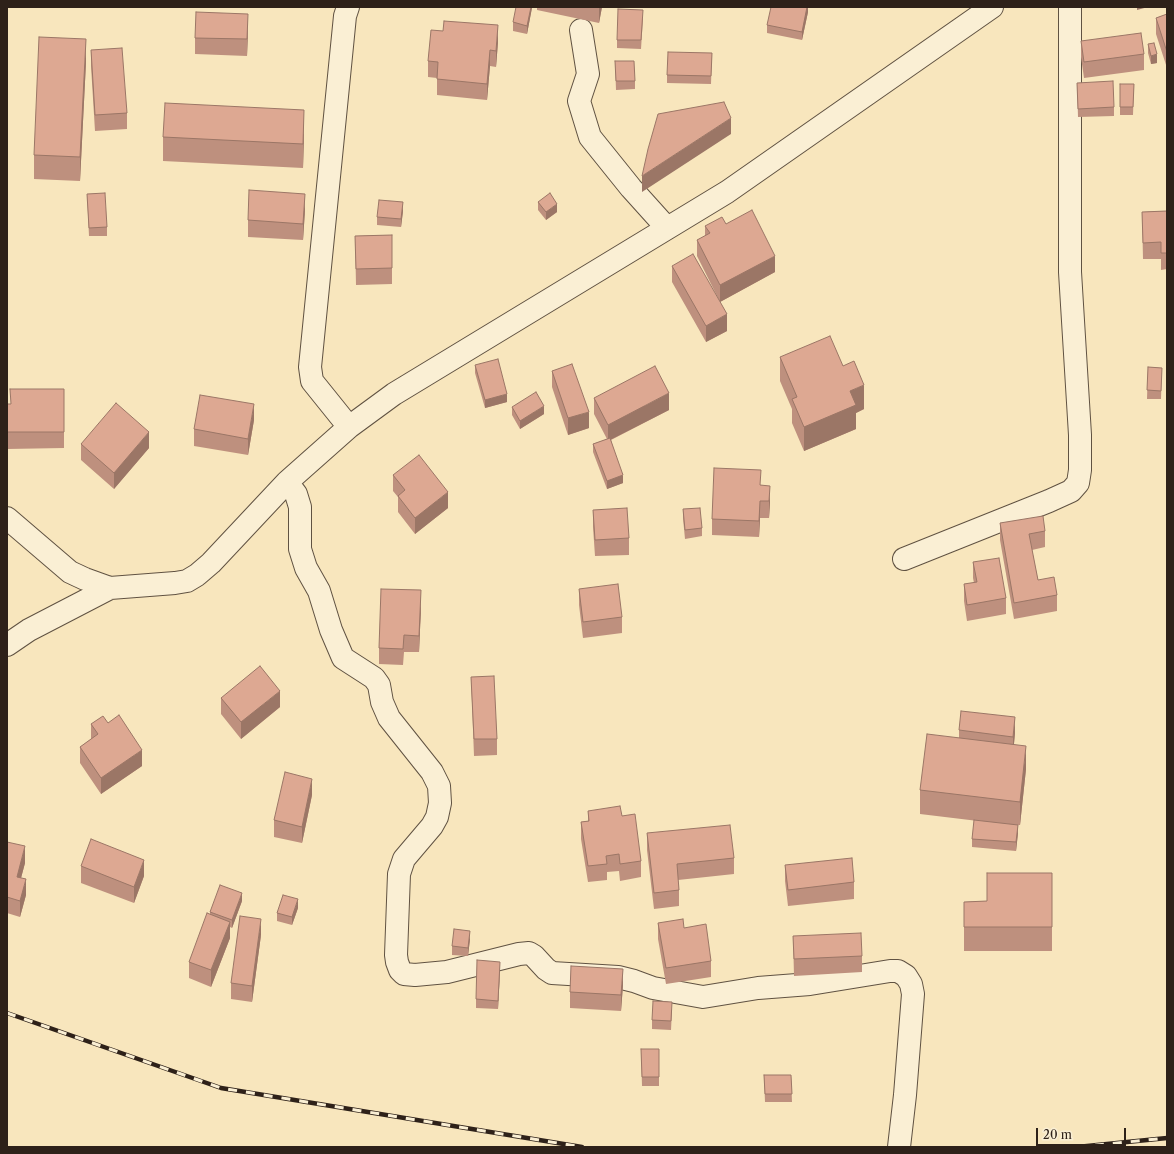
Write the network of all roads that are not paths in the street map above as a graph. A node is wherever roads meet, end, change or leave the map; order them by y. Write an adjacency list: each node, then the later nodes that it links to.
1 (348, 7): 6 (street)
2 (992, 7): 5 (street)
3 (1070, 7): 9 (street)
4 (581, 30): 5 (street)
5 (667, 228): 6 (street)
6 (349, 427): 7 (street)
7 (287, 482): 10 (street); 12 (street)
8 (7, 518): 10 (street)
9 (904, 559)
10 (110, 588): 11 (street)
11 (7, 645)
12 (899, 1147)

